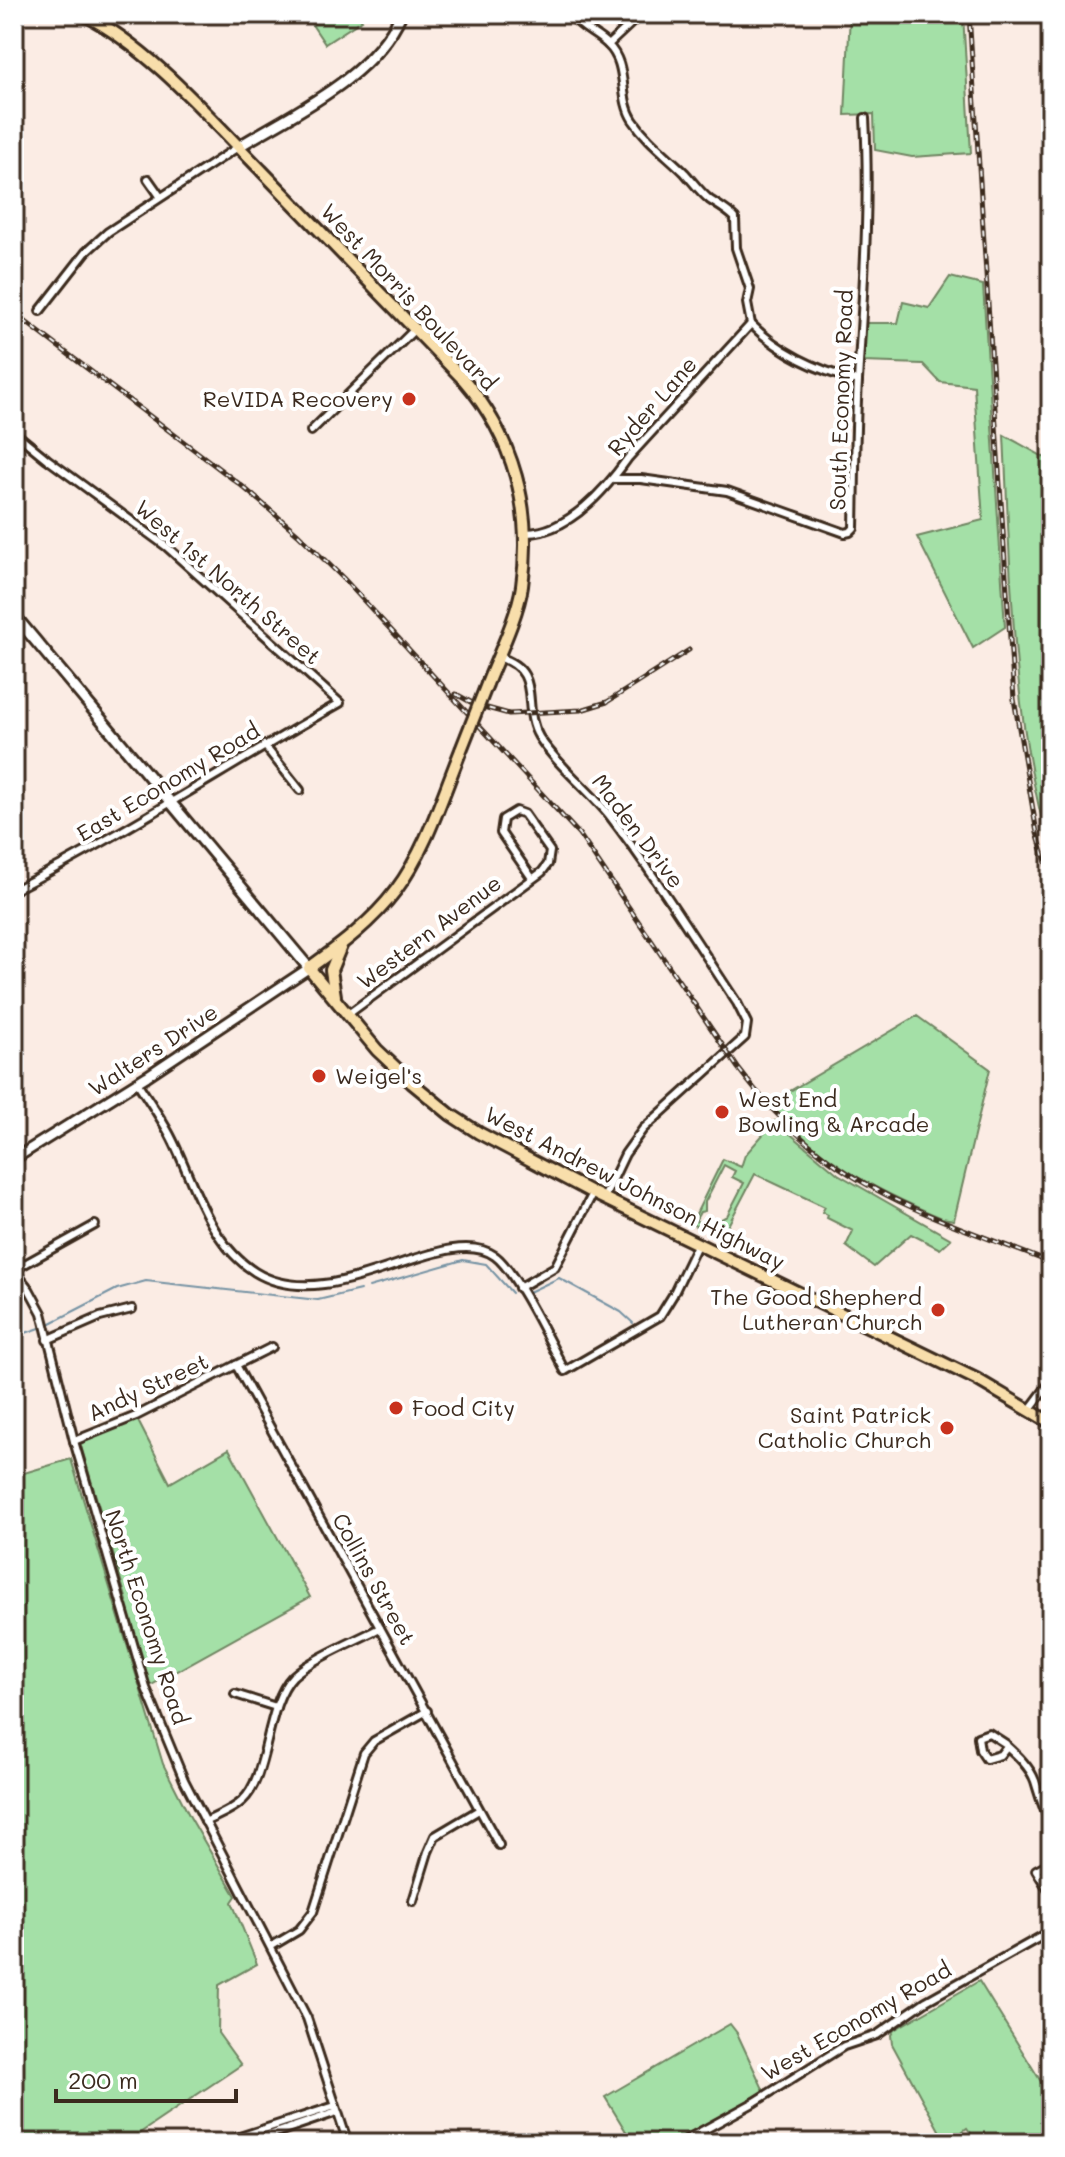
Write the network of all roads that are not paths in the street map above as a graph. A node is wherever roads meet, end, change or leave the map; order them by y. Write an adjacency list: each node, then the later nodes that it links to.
1 (83, 14): 7 (main road, West Morris Boulevard)
2 (401, 14): 7 (main road)
3 (570, 14): 5 (street)
4 (641, 14): 5 (street)
5 (608, 45): 11 (street)
6 (865, 118): 13 (street, South Economy Road)
7 (238, 147): 9 (street); 12 (main road, West Morris Boulevard)
8 (148, 179): 9 (street)
9 (160, 196): 10 (street)
10 (40, 311)
11 (751, 324): 13 (street); 16 (street, Ryder Lane)
12 (415, 329): 14 (street); 17 (main road, West Morris Boulevard)
13 (858, 381): 16 (street, South Economy Road)
14 (311, 431)
15 (14, 432): 20 (street, West 1st North Street)
16 (613, 479): 17 (street, Ryder Lane)
17 (526, 533): 19 (main road, West Morris Boulevard)
18 (14, 615): 23 (main road, West Andrew Johnson Highway)
19 (498, 657): 26 (main road, West Morris Boulevard, bridge); 33 (street, Maden Drive)
20 (340, 703): 21 (street, East Economy Road)
21 (264, 745): 22 (street); 23 (street, East Economy Road)
22 (300, 790)
23 (169, 802): 25 (street, East Economy Road); 27 (main road, West Andrew Johnson Highway)
24 (532, 878): 24 (street); 29 (street, Western Avenue)
25 (14, 890)
26 (343, 944): 27 (main road, West Morris Boulevard); 28 (main road)
27 (309, 968): 28 (main road, West Andrew Johnson Highway); 30 (street, Walters Drive)
28 (337, 1001): 29 (main road, West Andrew Johnson Highway)
29 (347, 1015): 32 (main road, West Andrew Johnson Highway)
30 (137, 1082): 31 (street, Walters Drive); 37 (street)
31 (14, 1159)
32 (593, 1193): 33 (main road, West Andrew Johnson Highway); 37 (street)
33 (604, 1198): 35 (main road, West Andrew Johnson Highway)
34 (95, 1225): 36 (street)
35 (698, 1243): 37 (street); 43 (main road, West Andrew Johnson Highway)
36 (14, 1270): 39 (street, North Economy Road)
37 (519, 1288)
38 (132, 1309): 39 (street)
39 (47, 1340): 45 (street, North Economy Road)
40 (272, 1347): 41 (street)
41 (236, 1365): 45 (street, Andy Street); 46 (street, Collins Street)
42 (1051, 1381): 43 (street)
43 (1030, 1409): 44 (main road, West Andrew Johnson Highway)
44 (1051, 1423)
45 (74, 1441): 52 (street, North Economy Road)
46 (380, 1628): 48 (street); 49 (street, Collins Street)
47 (235, 1694): 48 (street)
48 (276, 1707): 52 (street)
49 (427, 1711): 51 (street, Collins Street); 59 (street)
50 (1007, 1746): 50 (street); 53 (street)
51 (479, 1810): 54 (street, Collins Street); 57 (street)
52 (205, 1822): 59 (street, North Economy Road)
53 (1051, 1823)
54 (499, 1845)
55 (1051, 1862): 56 (street)
56 (1051, 1894)
57 (413, 1901)
58 (1051, 1931): 64 (street, West Economy Road)
59 (272, 1946): 60 (street, North Economy Road)
60 (336, 2109): 61 (street); 63 (street, North Economy Road)
61 (250, 2139): 62 (street)
62 (221, 2143)
63 (348, 2143)
64 (680, 2143)

